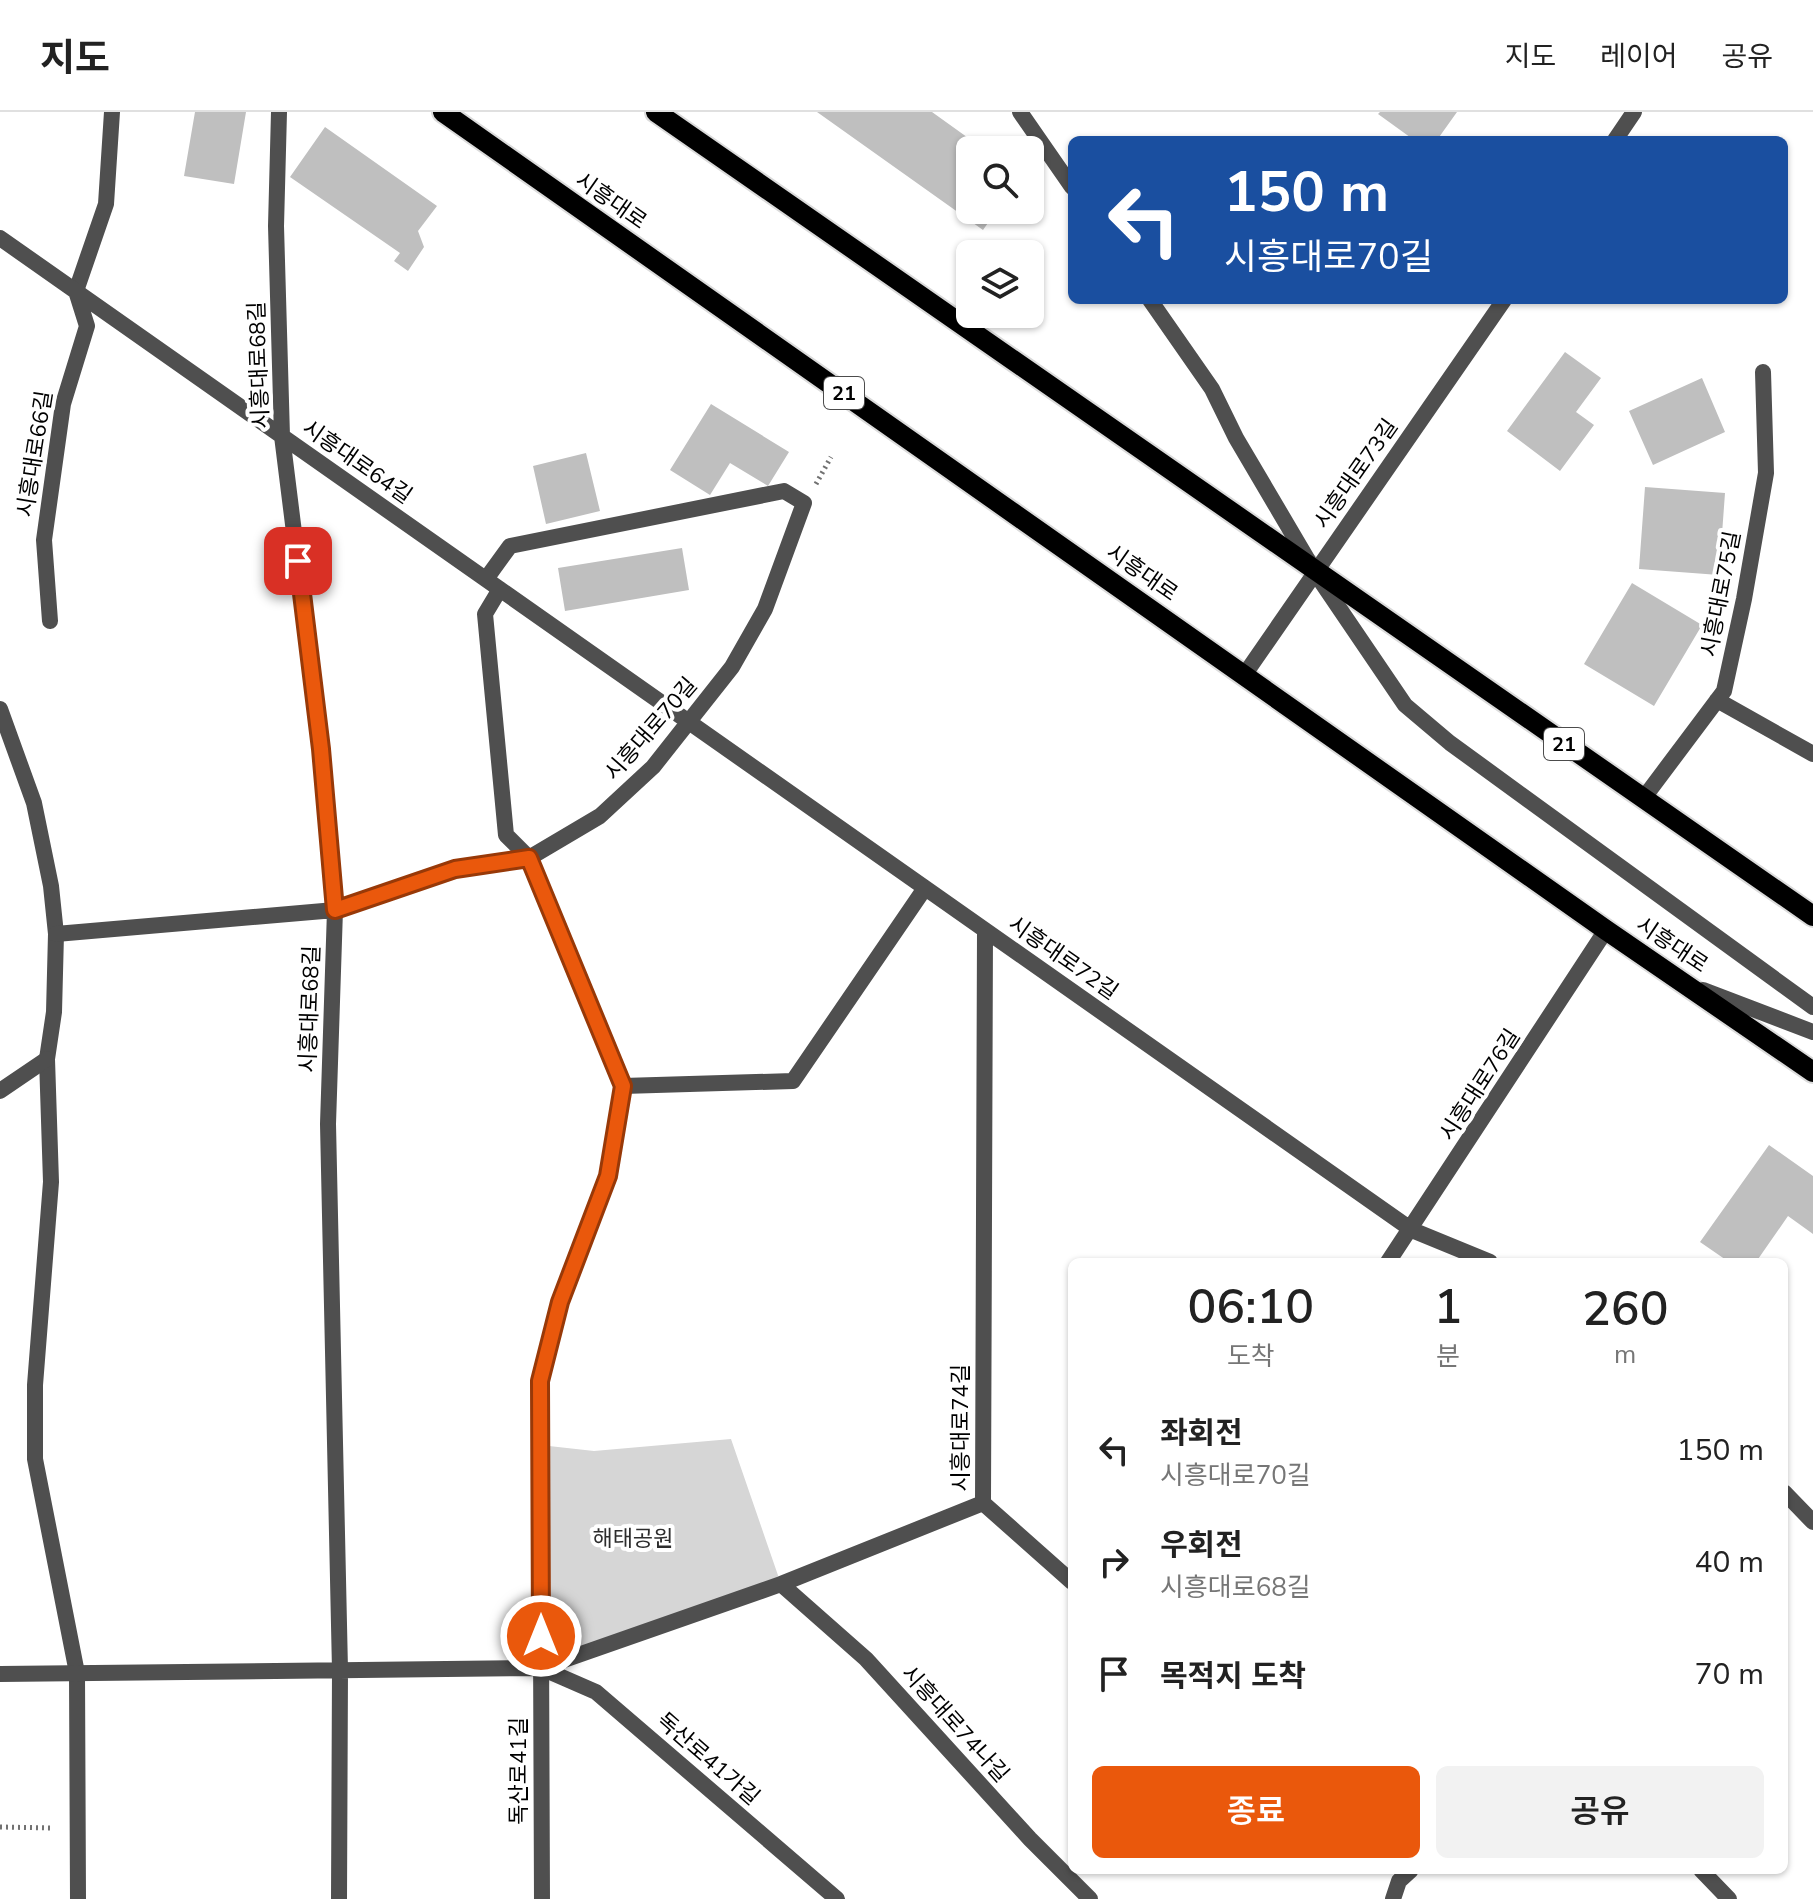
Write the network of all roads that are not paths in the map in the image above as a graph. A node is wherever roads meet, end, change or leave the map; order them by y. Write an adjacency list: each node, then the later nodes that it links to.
1 (112, 112): 10 (street)
2 (279, 112): 14 (street, 시흥대로68길)
3 (443, 112): 18 (main road, 시흥대로 / 21)
4 (656, 112): 15 (main road, 21)
5 (1020, 112): 8 (street)
6 (1634, 112): 7 (street)
7 (1618, 136)
8 (1068, 181)
9 (0, 238): 10 (street, 시흥대로64길)
10 (76, 291): 14 (street, 시흥대로64길); 17 (street, 시흥대로66길)
11 (1153, 304): 15 (street)
12 (1501, 304): 15 (street, 시흥대로73길)
13 (1763, 372): 19 (street, 시흥대로75길)
14 (282, 436): 16 (street, 시흥대로64길); 26 (street, 시흥대로68길)
15 (1315, 572): 18 (street, 시흥대로73길); 23 (main road, 21); 32 (street)
16 (493, 584): 21 (street, 시흥대로64길); 21 (street, 시흥대로70길); 24 (street)
17 (50, 621)
18 (1245, 674): 29 (main road, 시흥대로 / 21)
19 (1717, 700): 22 (street); 23 (street, 시흥대로75길)
20 (0, 709): 30 (street)
21 (689, 722): 24 (street, 시흥대로70길); 25 (street, 시흥대로72길)
22 (1813, 754)
23 (1643, 799): 27 (main road, 21)
24 (529, 858): 26 (street, 시흥대로70길); 36 (street)
25 (925, 888): 28 (street, 시흥대로72길); 36 (street)
26 (335, 910): 30 (street, 시흥대로70길); 47 (street, 시흥대로68길)
27 (1813, 916)
28 (985, 930): 38 (street, 시흥대로72길); 42 (street, 시흥대로74길)
29 (1606, 930): 31 (main road, 시흥대로 / 21); 38 (street, 시흥대로76길)
30 (56, 934): 34 (street)
31 (1686, 983): 33 (street); 35 (main road, 시흥대로 / 21)
32 (1813, 1007)
33 (1813, 1032)
34 (47, 1059): 37 (street); 48 (street)
35 (1813, 1072)
36 (623, 1086): 46 (street, 독산로41길)
37 (0, 1091)
38 (1412, 1230): 39 (street, 시흥대로76길); 40 (street, 시흥대로72길)
39 (1391, 1258)
40 (1480, 1258)
41 (1788, 1496): 43 (street)
42 (983, 1503): 44 (street); 45 (street, 시흥대로74길)
43 (1813, 1522)
44 (1068, 1578)
45 (781, 1584): 46 (street, 시흥대로74길); 56 (street, 시흥대로74나길)
46 (541, 1668): 47 (street); 54 (street, 독산로41길); 55 (street, 독산로41가길)
47 (340, 1670): 48 (street); 53 (street, 시흥대로68길)
48 (77, 1673): 49 (street); 52 (street)
49 (0, 1674)
50 (1399, 1874): 57 (street)
51 (1705, 1874): 58 (street)
52 (78, 1899)
53 (339, 1899)
54 (542, 1899)
55 (837, 1899)
56 (1090, 1899)
57 (1393, 1899)
58 (1729, 1899)

